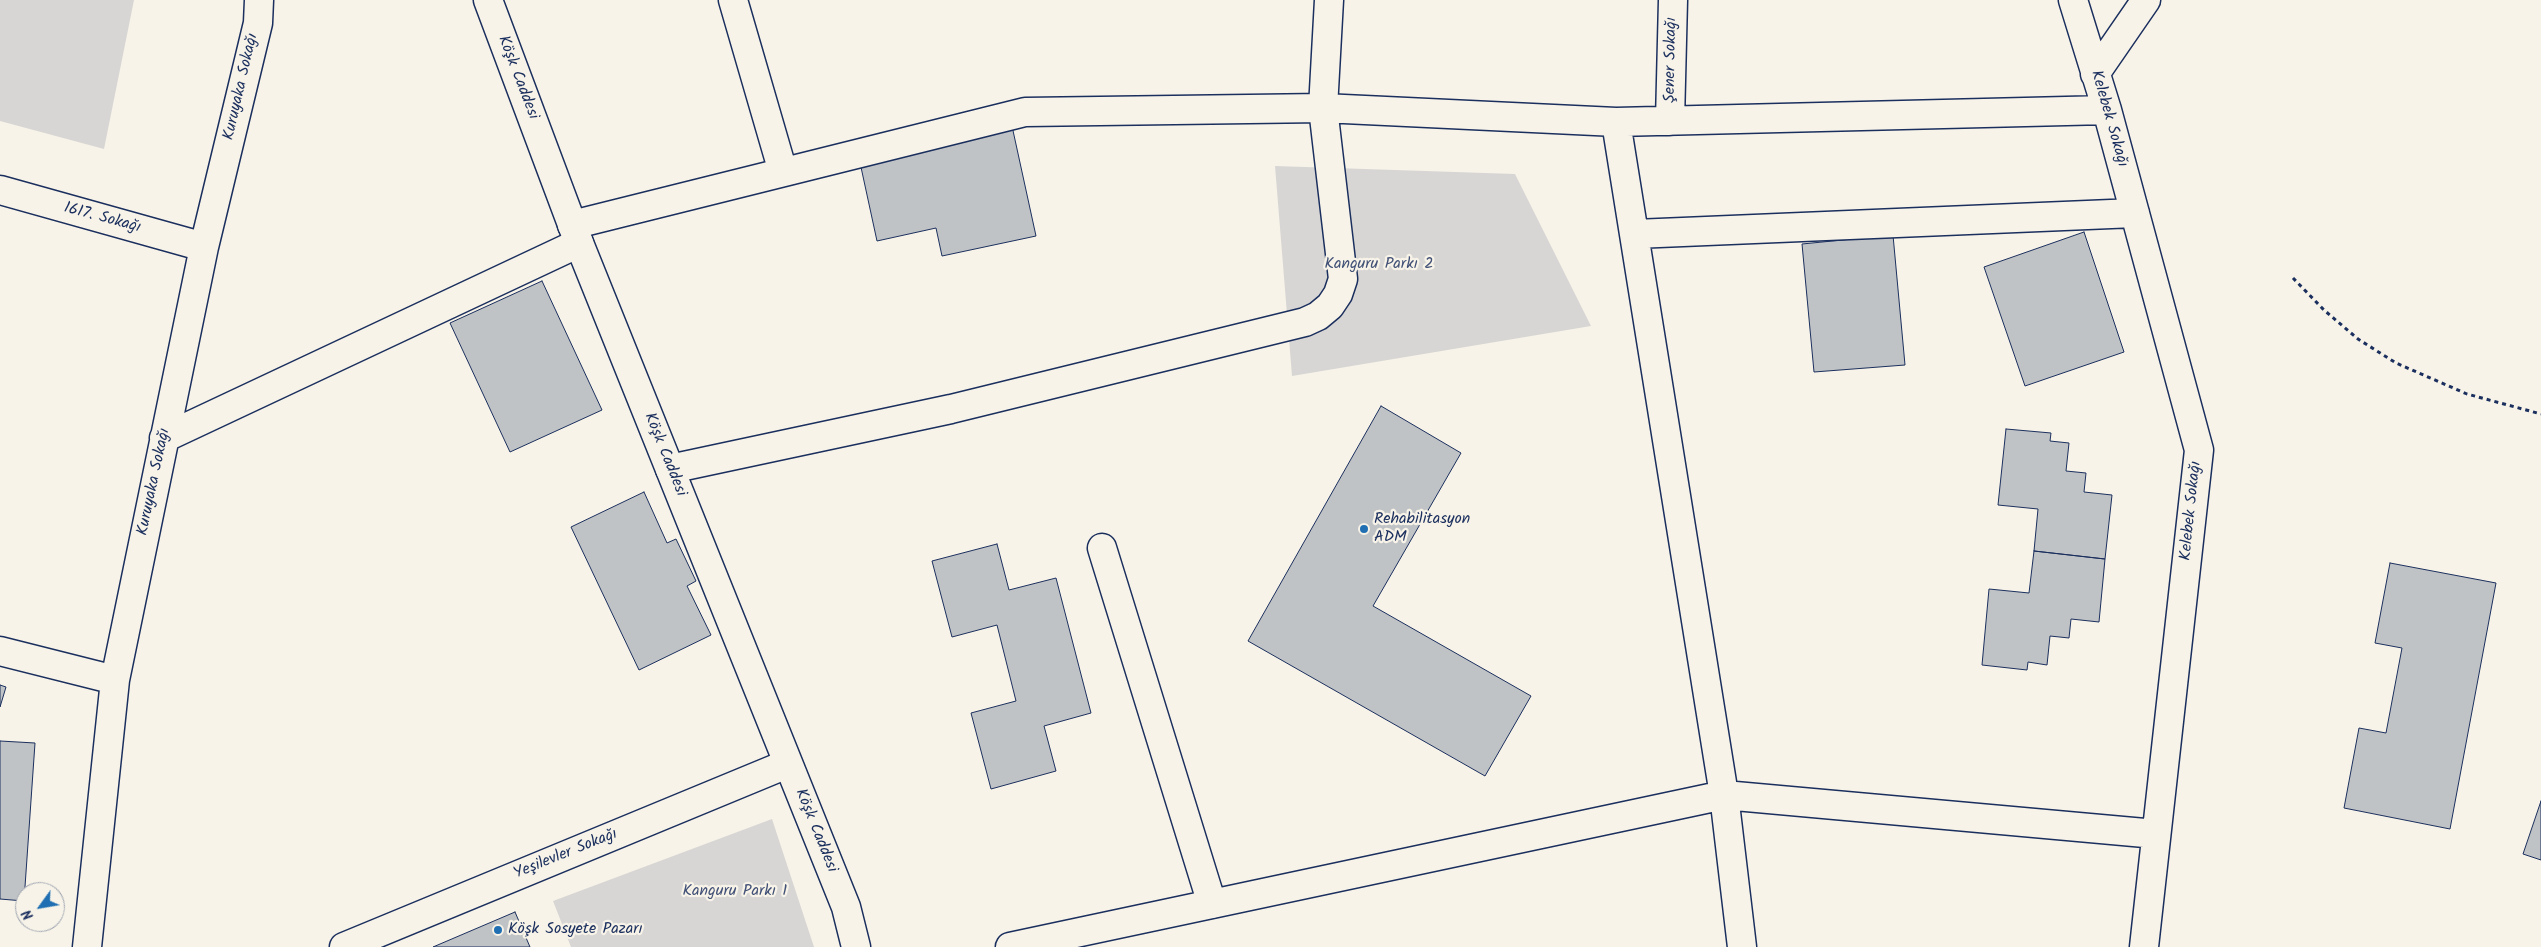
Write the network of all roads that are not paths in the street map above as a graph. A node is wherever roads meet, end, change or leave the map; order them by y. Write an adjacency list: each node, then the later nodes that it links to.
1 (488, 0): 16 (street, Köşk Caddesi)
2 (733, 0): 13 (street)
3 (1329, 0): 9 (street)
4 (1673, 0): 11 (street, Şener Sokağı)
5 (2074, 0): 8 (street, Kelebek Sokağı)
6 (2146, 0): 8 (street)
7 (262, 8): 18 (street, Kuruyaka Sokağı)
8 (2095, 74): 10 (street, Kelebek Sokağı)
9 (1324, 108): 12 (street); 13 (street); 20 (street)
10 (2106, 110): 11 (street); 15 (street, Kelebek Sokağı)
11 (1670, 120): 12 (street)
12 (1616, 122): 17 (street)
13 (783, 172): 16 (street)
14 (0, 190): 18 (street, 1617. Sokağı)
15 (2135, 213): 17 (street); 26 (street, Kelebek Sokağı)
16 (576, 234): 19 (street); 20 (street, Köşk Caddesi)
17 (1635, 234): 25 (street)
18 (204, 247): 19 (street, Kuruyaka Sokağı)
19 (164, 438): 23 (street, Kuruyaka Sokağı)
20 (670, 469): 24 (street, Köşk Caddesi)
21 (1102, 548): 27 (street)
22 (0, 651): 23 (street)
23 (115, 680): 29 (street, Kuruyaka Sokağı)
24 (787, 764): 28 (street, Köşk Caddesi); 30 (street, Yeşilevler Sokağı)
25 (1724, 795): 26 (street); 27 (street); 34 (street)
26 (2156, 834): 35 (street, Kelebek Sokağı)
27 (1212, 904): 33 (street)
28 (846, 907): 31 (street); 32 (street)
29 (87, 947)
30 (344, 947)
31 (856, 947)
32 (871, 947)
33 (1010, 947)
34 (1742, 947)
35 (2144, 947)

